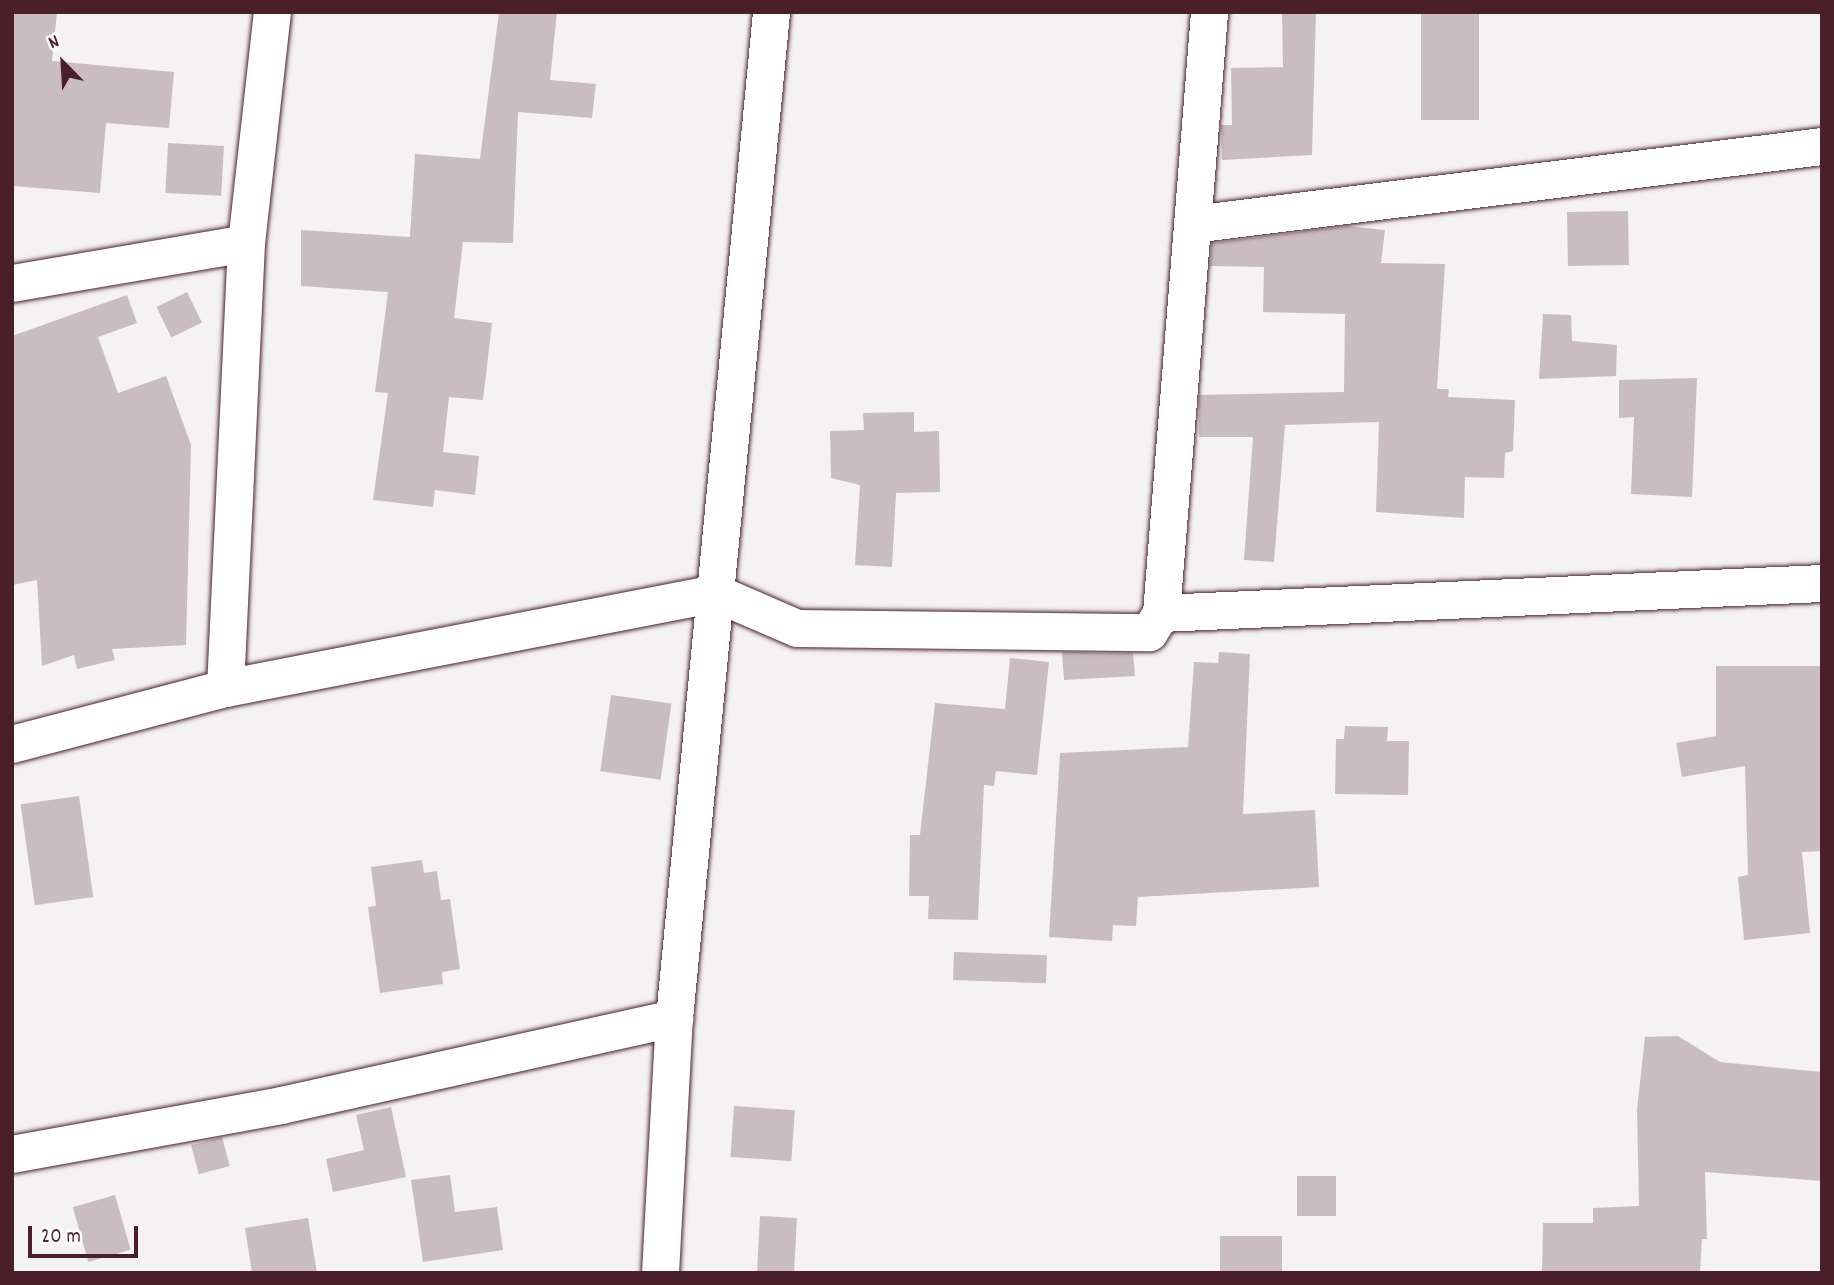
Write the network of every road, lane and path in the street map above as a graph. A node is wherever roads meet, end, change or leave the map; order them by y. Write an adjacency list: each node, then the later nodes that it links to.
1 (272, 12): 6 (street)
2 (771, 12): 9 (street)
3 (1209, 12): 5 (street)
4 (1822, 146): 5 (street)
5 (1192, 224): 10 (street)
6 (246, 243): 7 (street); 11 (street)
7 (12, 283)
8 (1822, 583): 10 (street)
9 (716, 593): 10 (street); 11 (street); 13 (street)
10 (1161, 613)
11 (225, 688): 12 (street)
12 (12, 744)
13 (674, 1018): 14 (street); 15 (street)
14 (12, 1154)
15 (660, 1273)

